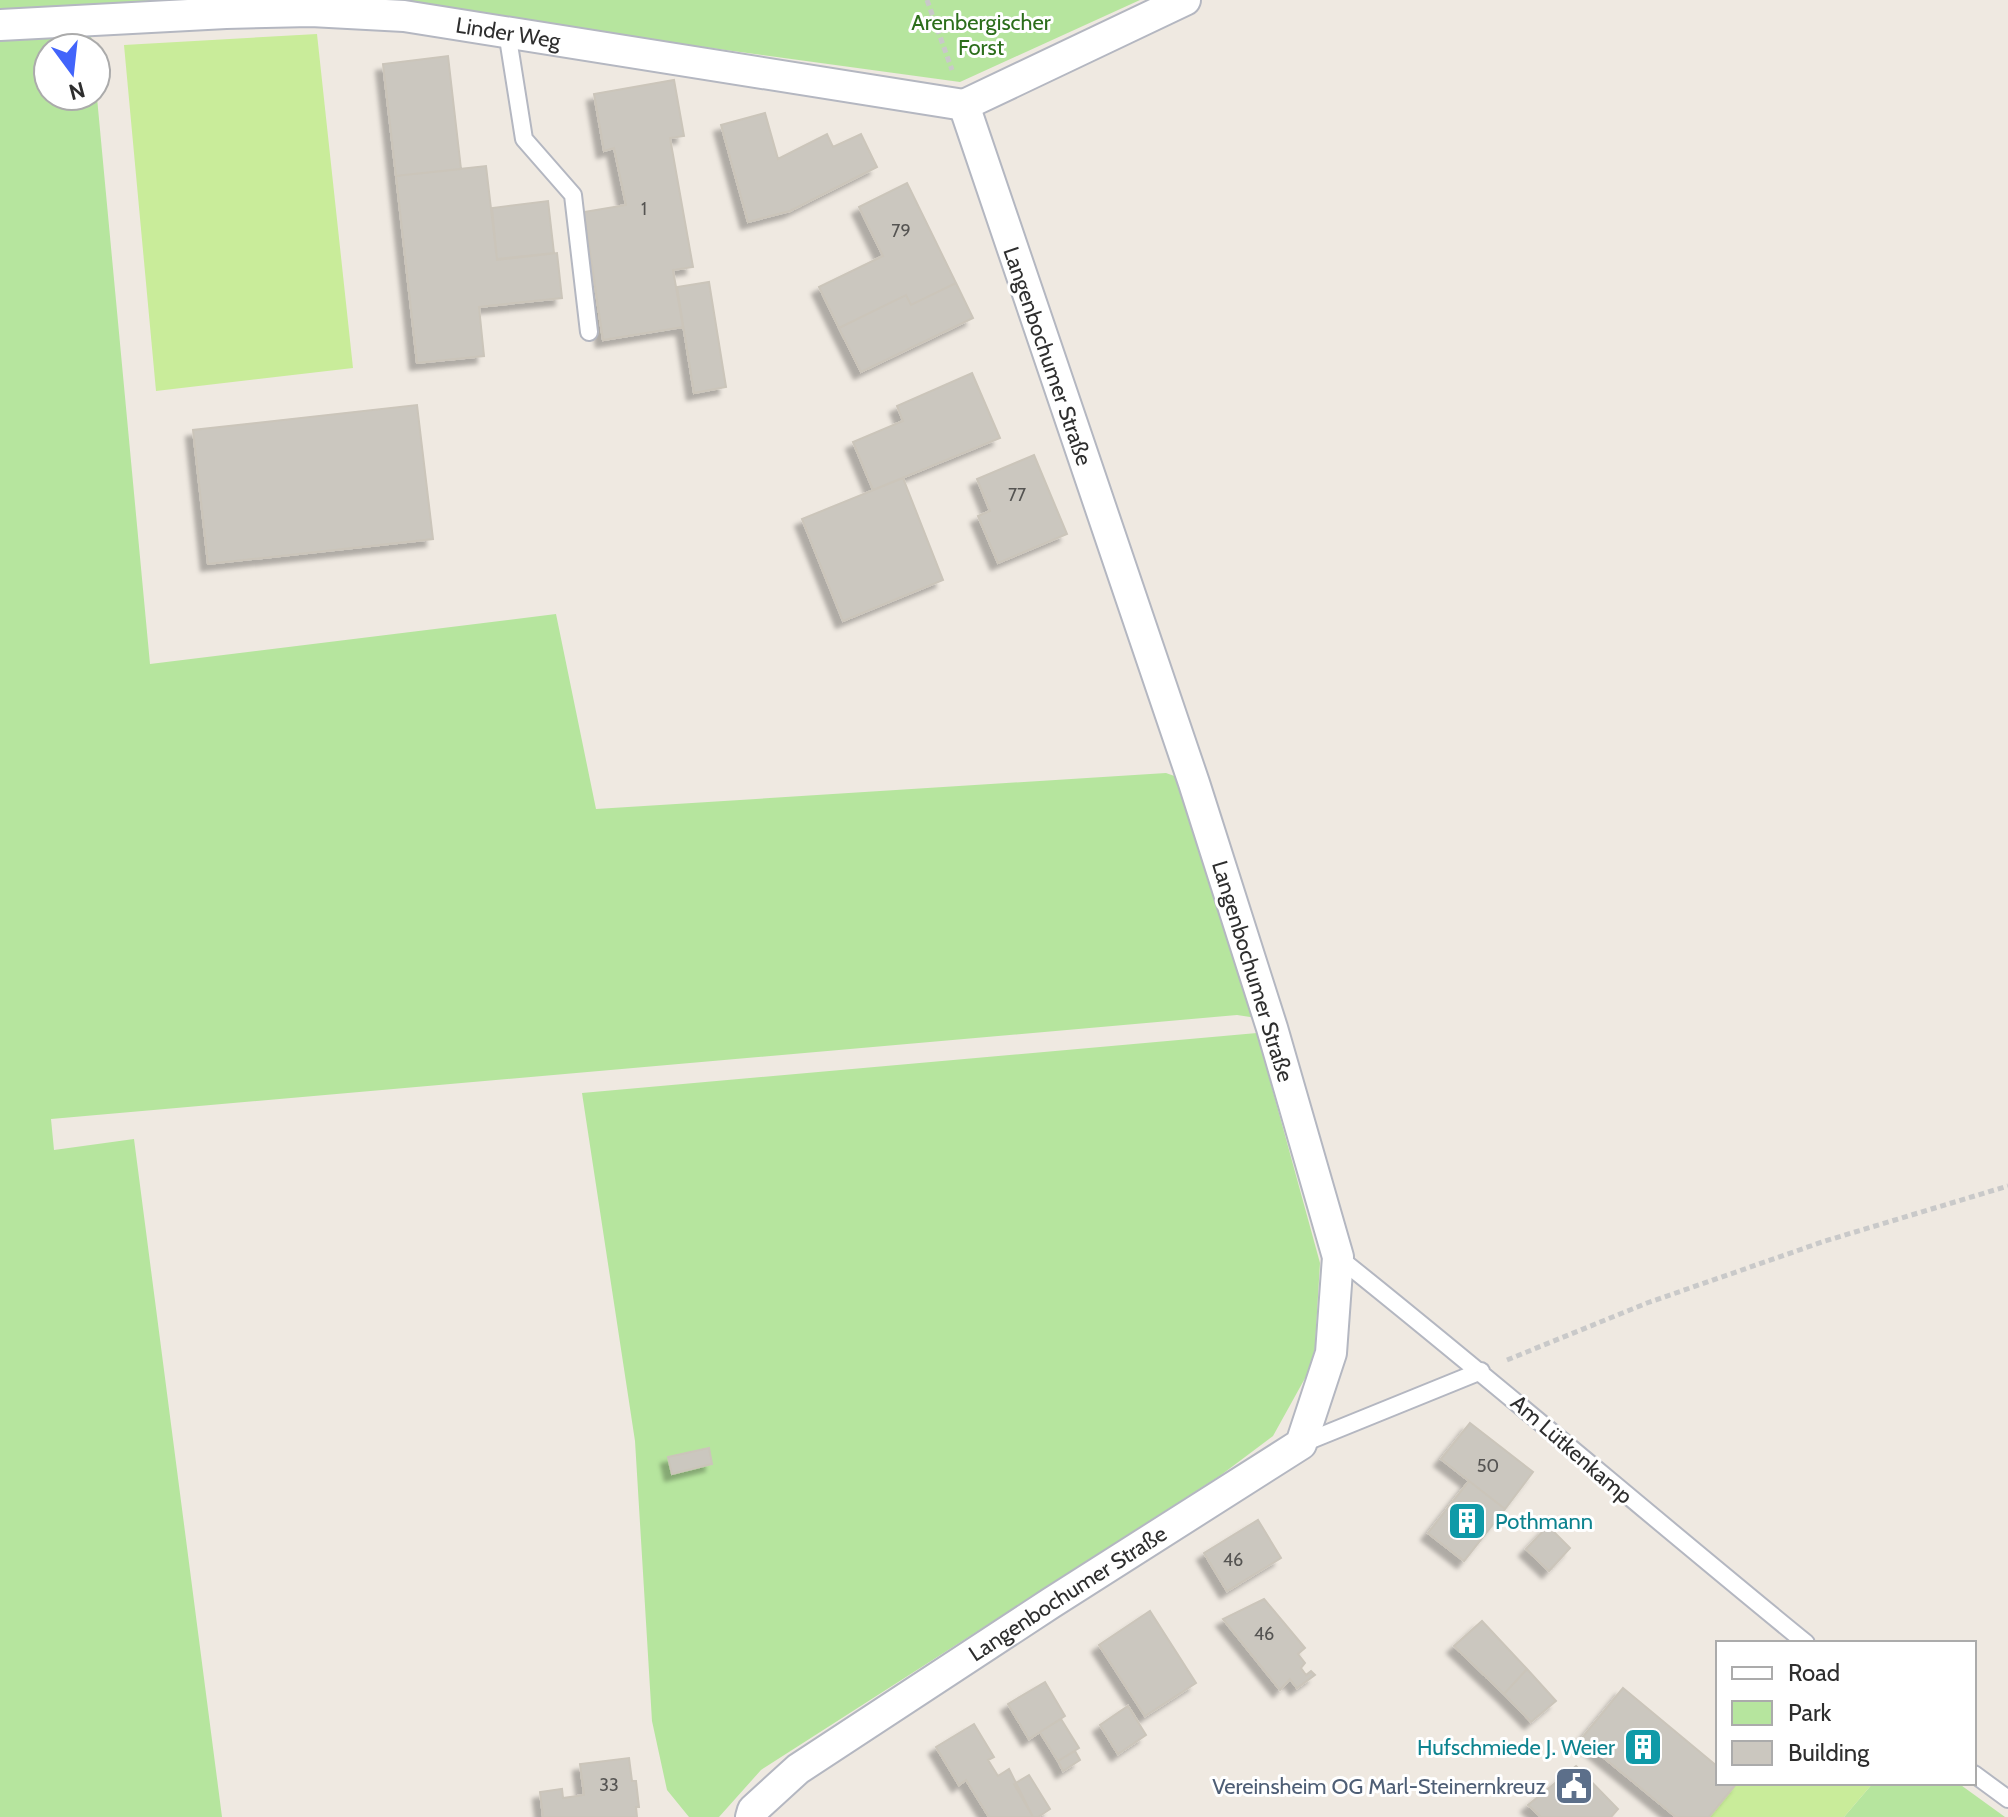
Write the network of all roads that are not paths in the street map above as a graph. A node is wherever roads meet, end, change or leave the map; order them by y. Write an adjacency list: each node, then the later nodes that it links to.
1 (1185, 0): 4 (street)
2 (0, 25): 3 (street, Linder Weg)
3 (507, 32): 4 (street, Linder Weg); 5 (lane)
4 (964, 105): 6 (street, Langenbochumer Straße)
5 (589, 332)
6 (1338, 1257): 7 (lane, Am Lütkenkamp); 8 (street, Langenbochumer Straße)
7 (1481, 1371): 8 (lane); 9 (lane, Am Lütkenkamp)
8 (1301, 1444): 12 (street, Langenbochumer Straße)
9 (1804, 1641)
10 (1976, 1775): 11 (lane)
11 (2008, 1799)
12 (751, 1817)

